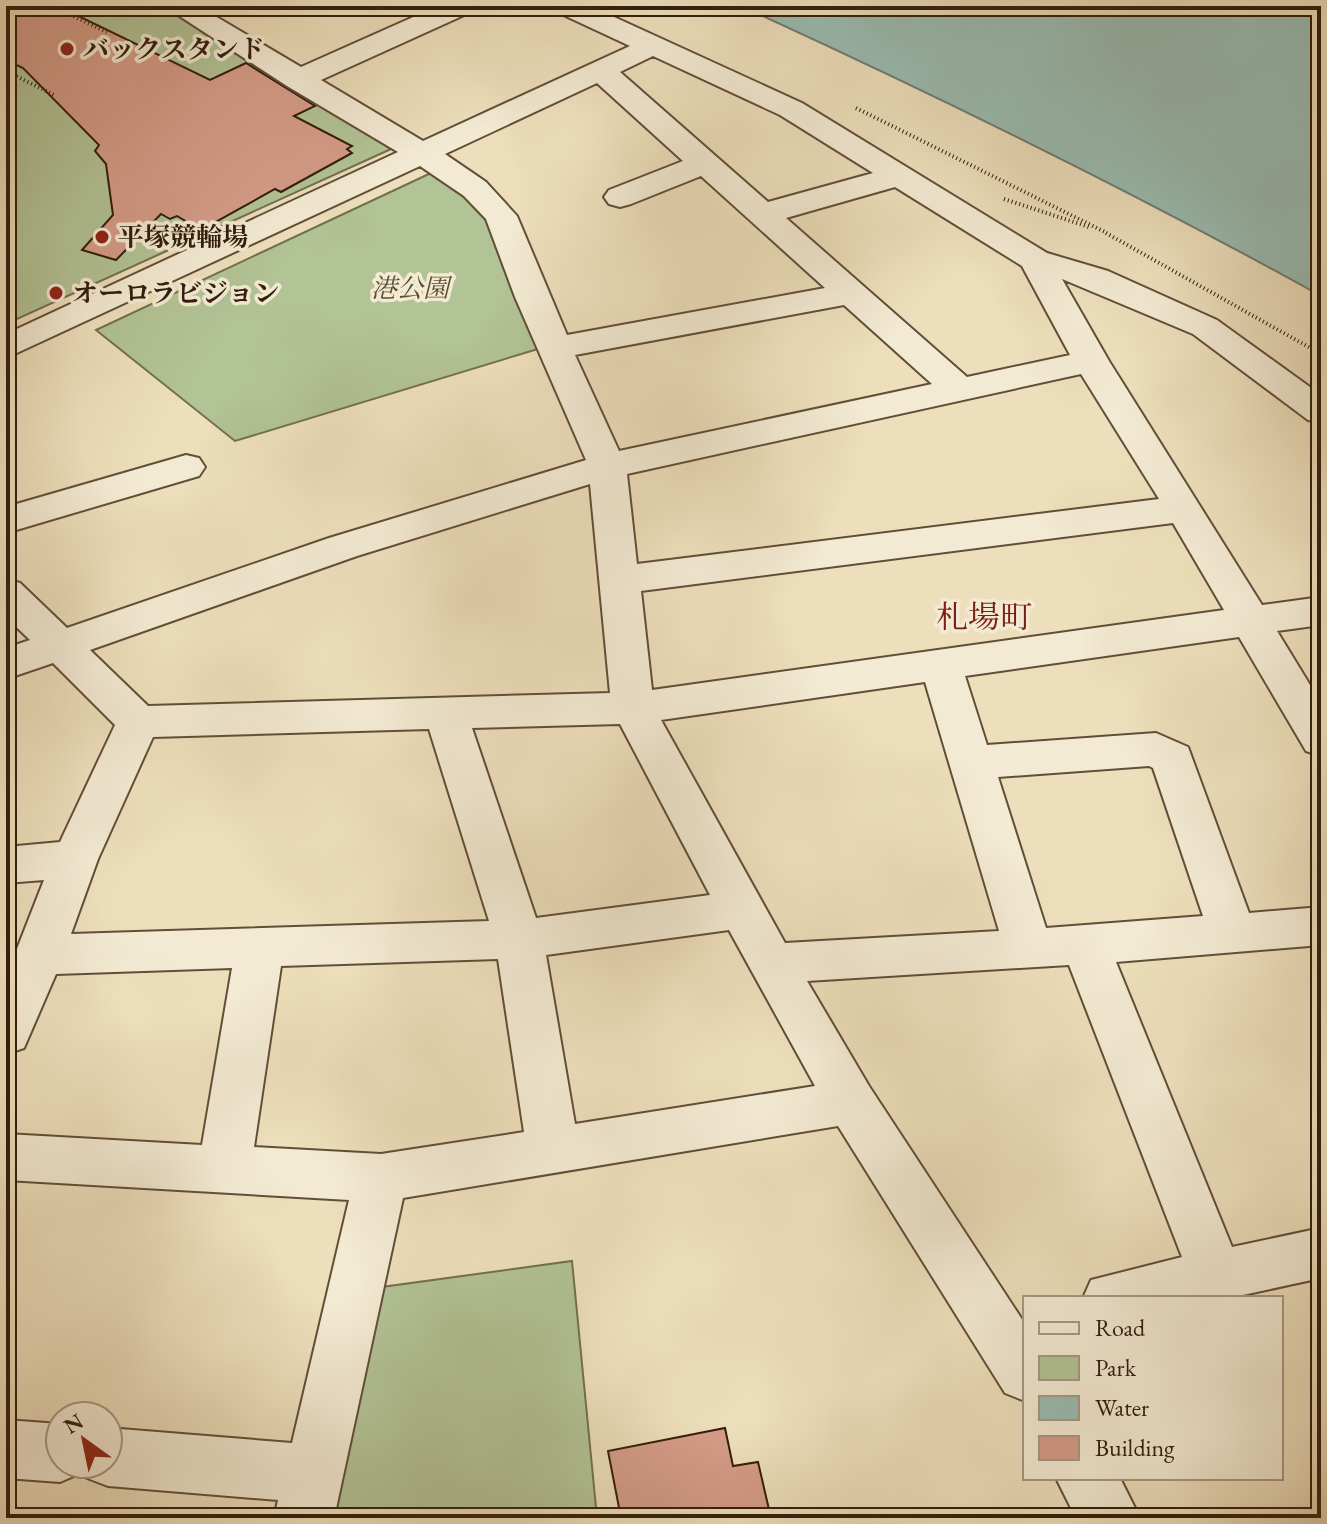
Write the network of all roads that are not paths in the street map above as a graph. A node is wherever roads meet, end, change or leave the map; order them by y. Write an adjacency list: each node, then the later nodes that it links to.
1 (178, 6): 6 (street)
2 (461, 6): 6 (street)
3 (567, 6): 4 (street)
4 (652, 46): 5 (street); 9 (street)
5 (600, 70): 7 (street); 8 (street)
6 (297, 80): 7 (street)
7 (423, 154): 14 (street); 15 (street)
8 (705, 163): 10 (street); 11 (street)
9 (898, 176): 11 (street); 12 (street)
10 (620, 197)
11 (763, 214): 13 (street)
12 (1035, 260): 16 (street); 18 (street)
13 (849, 294): 15 (street); 17 (street)
14 (6, 347)
15 (556, 348): 19 (street)
16 (1091, 361): 17 (street); 21 (street)
17 (958, 388): 19 (street)
18 (1321, 412)
19 (607, 466): 23 (street); 27 (street)
20 (186, 467): 22 (street)
21 (1184, 509): 23 (street); 26 (street)
22 (6, 520)
23 (618, 580): 30 (street)
24 (6, 593): 27 (street)
25 (1321, 611): 26 (street)
26 (1251, 623): 29 (street); 33 (street)
27 (61, 645): 28 (street); 32 (street)
28 (6, 664)
29 (941, 666): 30 (street); 34 (street)
30 (633, 708): 31 (street); 37 (street)
31 (446, 715): 32 (street); 40 (street)
32 (138, 722): 35 (street)
33 (1321, 740)
34 (971, 763): 39 (street); 43 (street)
35 (75, 859): 36 (street); 44 (street)
36 (6, 865)
37 (741, 910): 40 (street); 45 (street)
38 (1321, 926): 39 (street)
39 (1232, 933): 41 (street)
40 (519, 939): 42 (street); 48 (street)
41 (1085, 945): 43 (street); 53 (street)
42 (260, 947): 44 (street); 50 (street)
43 (1028, 948): 45 (street)
44 (40, 955): 46 (street)
45 (772, 963): 47 (street)
46 (6, 1033)
47 (851, 1102): 48 (street); 55 (street)
48 (553, 1150): 51 (street)
49 (6, 1157): 50 (street)
50 (224, 1169): 51 (street)
51 (381, 1178): 61 (street)
52 (1321, 1253): 53 (street)
53 (1216, 1274): 54 (street)
54 (1120, 1296)
55 (1010, 1321): 56 (street)
56 (1023, 1367)
57 (6, 1449): 58 (street)
58 (44, 1452)
59 (124, 1460): 61 (street)
60 (1087, 1480): 62 (street)
61 (309, 1496)
62 (1110, 1518)

